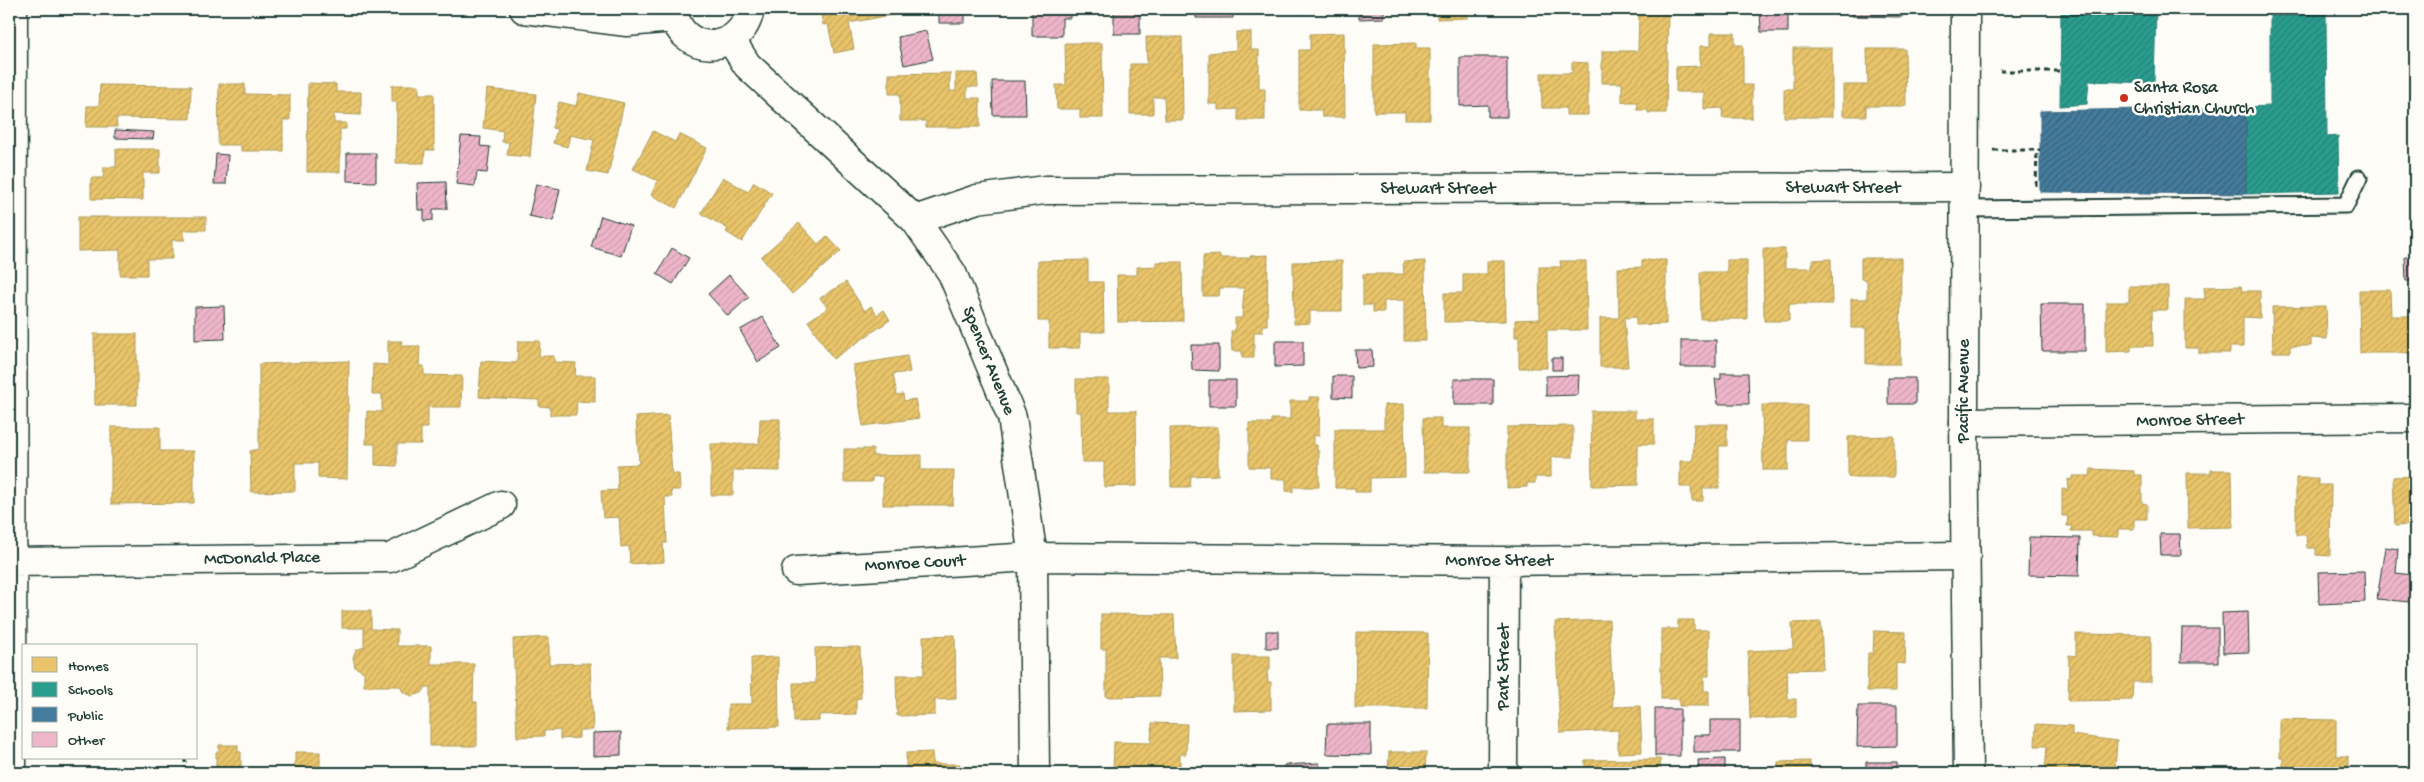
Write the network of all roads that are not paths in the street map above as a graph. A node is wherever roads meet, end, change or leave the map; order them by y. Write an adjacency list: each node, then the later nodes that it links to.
1 (13, 9): 10 (street)
2 (524, 9): 5 (street)
3 (750, 9): 6 (street)
4 (1965, 9): 8 (street, Pacific Avenue)
5 (674, 13): 6 (street)
6 (731, 40): 9 (street, Spencer Avenue)
7 (2359, 178): 8 (lane)
8 (1965, 198): 9 (street, Stewart Street); 12 (street, Pacific Avenue)
9 (915, 220): 15 (street, Spencer Avenue)
10 (11, 272): 17 (street)
11 (2415, 418): 12 (street, Monroe Street)
12 (1964, 422): 14 (street, Pacific Avenue)
13 (500, 505): 17 (street, McDonald Place)
14 (1966, 556): 16 (street, Monroe Street); 22 (street, Pacific Avenue)
15 (1033, 558): 16 (street, Monroe Street); 18 (street, Monroe Court); 20 (street, Spencer Avenue)
16 (1504, 561): 21 (street, Park Street)
17 (11, 562): 19 (street)
18 (796, 571)
19 (12, 773)
20 (1035, 773)
21 (1504, 773)
22 (1968, 773)

